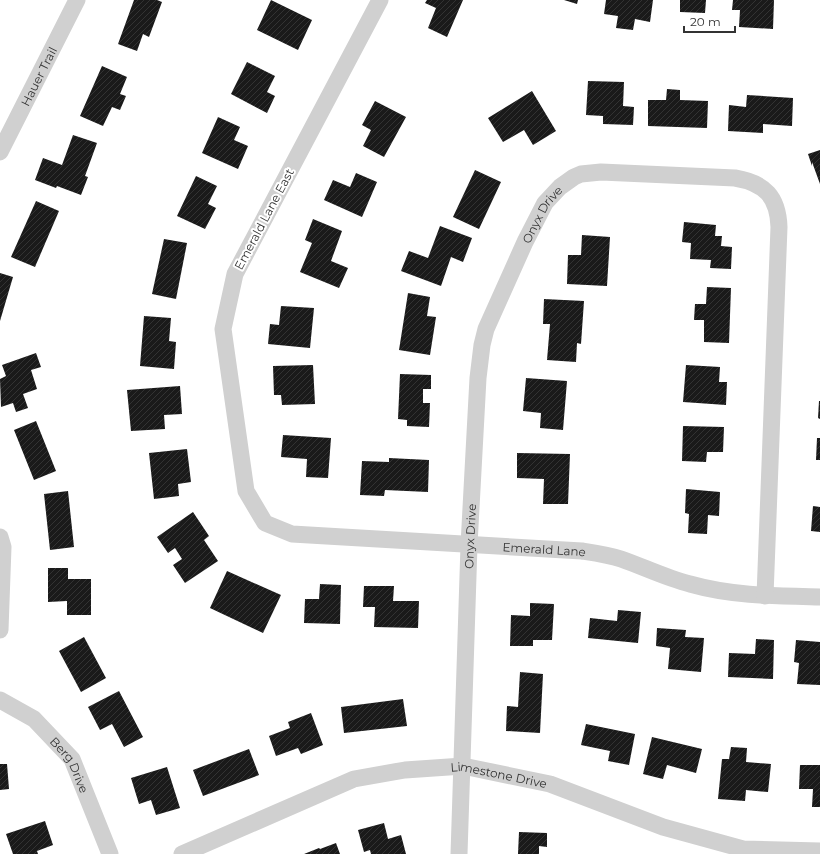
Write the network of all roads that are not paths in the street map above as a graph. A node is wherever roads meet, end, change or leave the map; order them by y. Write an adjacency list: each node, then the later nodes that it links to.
1 (77, 0): 3 (street, Hauer Trail)
2 (380, 0): 4 (street, Emerald Lane East)
3 (0, 152)
4 (265, 523): 6 (street, Emerald Lane)
5 (0, 537): 9 (street)
6 (469, 545): 7 (street, Emerald Lane); 7 (street, Onyx Drive); 11 (street, Onyx Drive)
7 (765, 596): 8 (street, Emerald Lane)
8 (820, 597)
9 (0, 630)
10 (0, 700): 13 (street, Berg Drive)
11 (463, 766): 12 (street, Limestone Drive); 14 (street, Limestone Drive); 15 (street, Onyx Drive)
12 (820, 851)
13 (110, 854)
14 (182, 854)
15 (459, 854)

